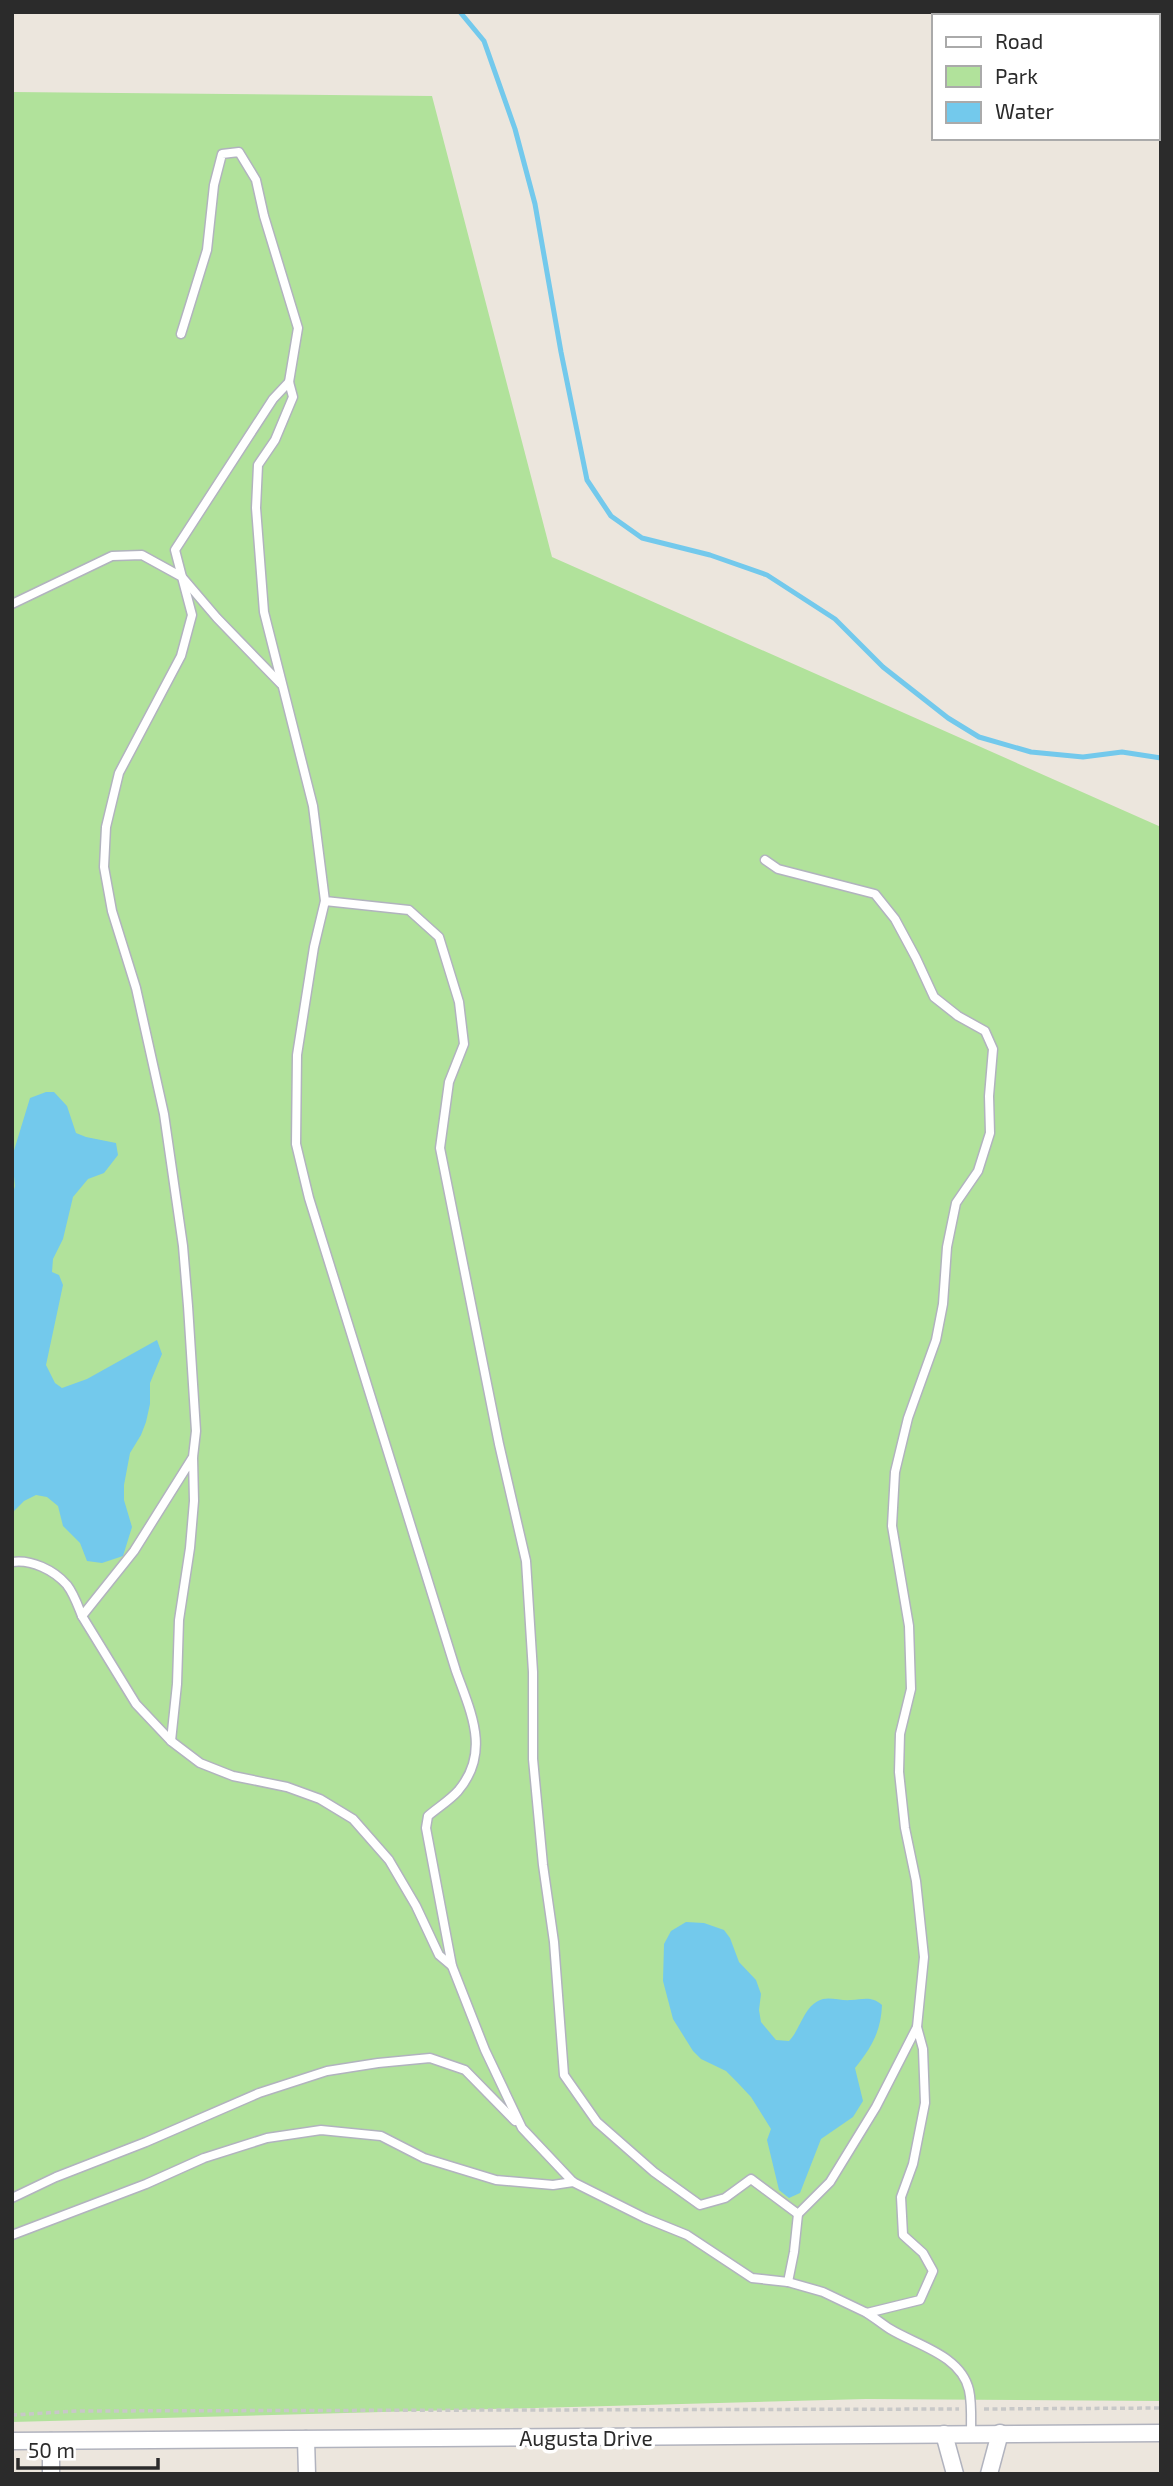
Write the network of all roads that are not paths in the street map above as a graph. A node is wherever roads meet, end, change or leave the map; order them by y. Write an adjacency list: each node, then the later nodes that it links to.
1 (181, 334): 2 (lane)
2 (289, 382): 3 (lane); 5 (lane)
3 (183, 577): 4 (lane); 5 (lane); 8 (lane)
4 (12, 604)
5 (283, 686): 7 (lane)
6 (765, 860): 13 (lane)
7 (325, 901): 12 (lane); 17 (lane)
8 (193, 1457): 10 (lane); 11 (lane)
9 (12, 1562): 10 (lane)
10 (82, 1616): 11 (lane)
11 (171, 1741): 12 (lane)
12 (452, 1966): 14 (lane)
13 (917, 2027): 17 (lane); 20 (lane)
14 (522, 2128): 15 (lane); 16 (lane)
15 (573, 2182): 18 (lane); 19 (lane)
16 (12, 2198)
17 (798, 2214): 19 (lane)
18 (12, 2235)
19 (788, 2282): 20 (lane)
20 (867, 2313): 21 (lane)
21 (971, 2433): 22 (street, Augusta Drive); 24 (street, Augusta Drive)
22 (1000, 2433): 23 (street, Augusta Drive); 31 (street)
23 (1161, 2433)
24 (944, 2434): 25 (street, Augusta Drive); 30 (street)
25 (306, 2439): 27 (street, Augusta Drive); 29 (street)
26 (12, 2441): 27 (street, Augusta Drive)
27 (51, 2441): 28 (street)
28 (51, 2474)
29 (307, 2474)
30 (955, 2474)
31 (989, 2474)

